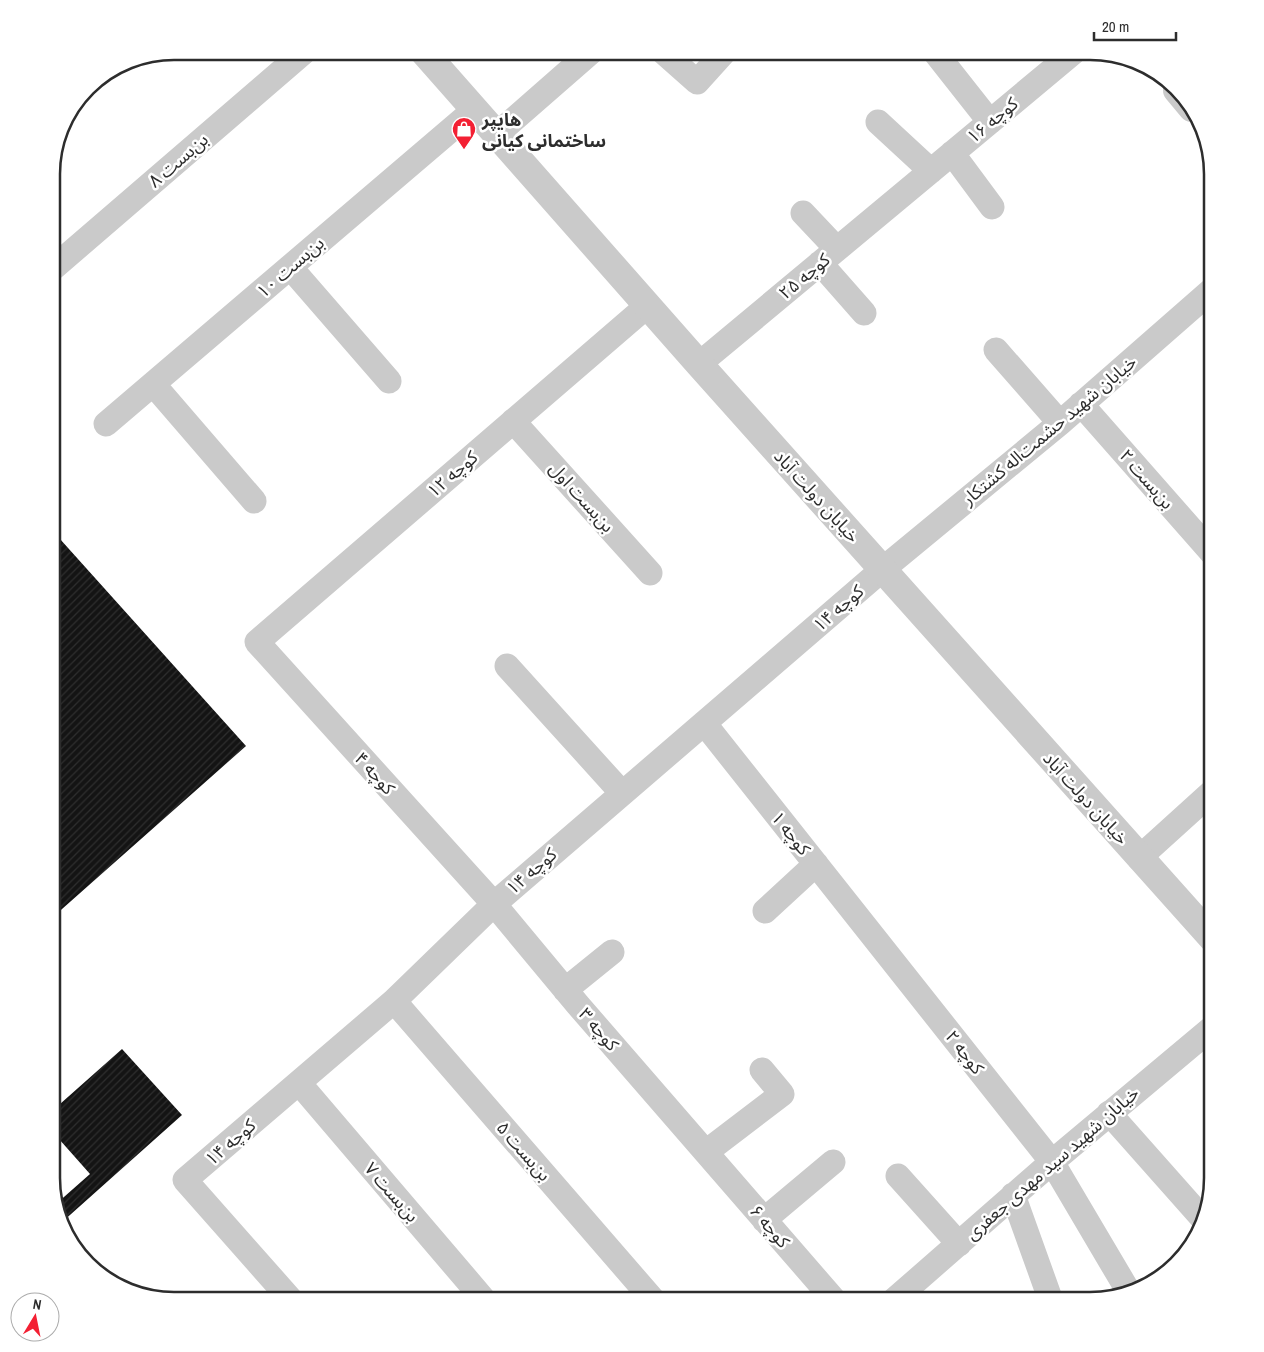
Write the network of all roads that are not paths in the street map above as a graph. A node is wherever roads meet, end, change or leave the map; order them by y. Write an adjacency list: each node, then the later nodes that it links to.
1 (295, 60): 18 (street, بن‌بست ۸)
2 (431, 60): 8 (street, خیابان دولت آباد)
3 (582, 60): 11 (street)
4 (672, 60): 5 (street)
5 (717, 60)
6 (940, 60): 10 (street)
7 (1065, 60): 10 (street, کوچه ۱۶)
8 (474, 110): 11 (street, خیابان دولت آباد); 19 (street, بن‌بست ۱۰)
9 (878, 122): 13 (street)
10 (990, 122): 12 (street, کوچه ۱۶)
11 (496, 135): 21 (street, خیابان دولت آباد)
12 (952, 153): 13 (street, کوچه ۱۶); 15 (street)
13 (931, 171): 14 (street, کوچه ۱۶)
14 (910, 189): 17 (street, کوچه ۲۵)
15 (992, 206)
16 (803, 213): 17 (street)
17 (828, 256): 22 (street); 24 (street, کوچه ۲۵)
18 (60, 262)
19 (290, 267): 25 (street); 26 (street, بن‌بست ۱۰)
20 (1204, 297): 27 (street, خیابان شهید حشمت‌اله کشتکار)
21 (647, 306): 24 (street, خیابان دولت آباد); 28 (street, کوچه ۱۲)
22 (864, 313)
23 (996, 350): 29 (street)
24 (699, 364): 33 (street, خیابان دولت آباد)
25 (388, 381)
26 (153, 384): 30 (street, بن‌بست ۱۰); 31 (street)
27 (1081, 404): 29 (street, خیابان شهید حشمت‌اله کشتکار); 32 (street, بن‌بست ۲)
28 (514, 421): 34 (street, بن‌بست اول); 35 (street, کوچه ۱۲)
29 (1060, 423): 33 (street, خیابان شهید حشمت‌اله کشتکار)
30 (106, 424)
31 (254, 501)
32 (1204, 544)
33 (883, 569): 37 (street, کوچه ۱۴); 40 (street, خیابان دولت آباد)
34 (650, 573)
35 (257, 642): 42 (street, کوچه ۴)
36 (507, 666): 38 (street)
37 (704, 723): 38 (street, کوچه ۱۴); 41 (street, کوچه ۱)
38 (622, 794): 42 (street, کوچه ۱۴)
39 (1204, 799): 40 (street)
40 (1139, 858): 44 (street, خیابان دولت آباد)
41 (816, 864): 43 (street); 45 (street, کوچه ۱)
42 (494, 904): 47 (street, کوچه ۳); 48 (street, کوچه ۱۴)
43 (765, 911)
44 (1204, 929)
45 (878, 942): 55 (street, کوچه ۲)
46 (612, 952): 47 (street)
47 (565, 990): 53 (street, کوچه ۳)
48 (394, 1001): 51 (street, کوچه ۱۴); 64 (street, بن‌بست ۵)
49 (1204, 1035): 52 (street, خیابان شهید سید مهدی جعفری)
50 (762, 1070): 53 (street)
51 (298, 1083): 62 (street, کوچه ۱۴); 63 (street, بن‌بست ۷)
52 (1110, 1113): 55 (street, خیابان شهید سید مهدی جعفری); 58 (street)
53 (706, 1152): 59 (street, کوچه ۶)
54 (833, 1162): 59 (street)
55 (1052, 1162): 57 (street, خیابان شهید سید مهدی جعفری); 61 (street)
56 (898, 1176): 60 (street)
57 (1013, 1195): 60 (street, خیابان شهید سید مهدی جعفری); 67 (street)
58 (1198, 1213)
59 (764, 1220): 65 (street, کوچه ۶)
60 (959, 1244): 66 (street, خیابان شهید سید مهدی جعفری)
61 (1125, 1286)
62 (284, 1292)
63 (477, 1292)
64 (646, 1292)
65 (827, 1292)
66 (903, 1292)
67 (1048, 1292)

